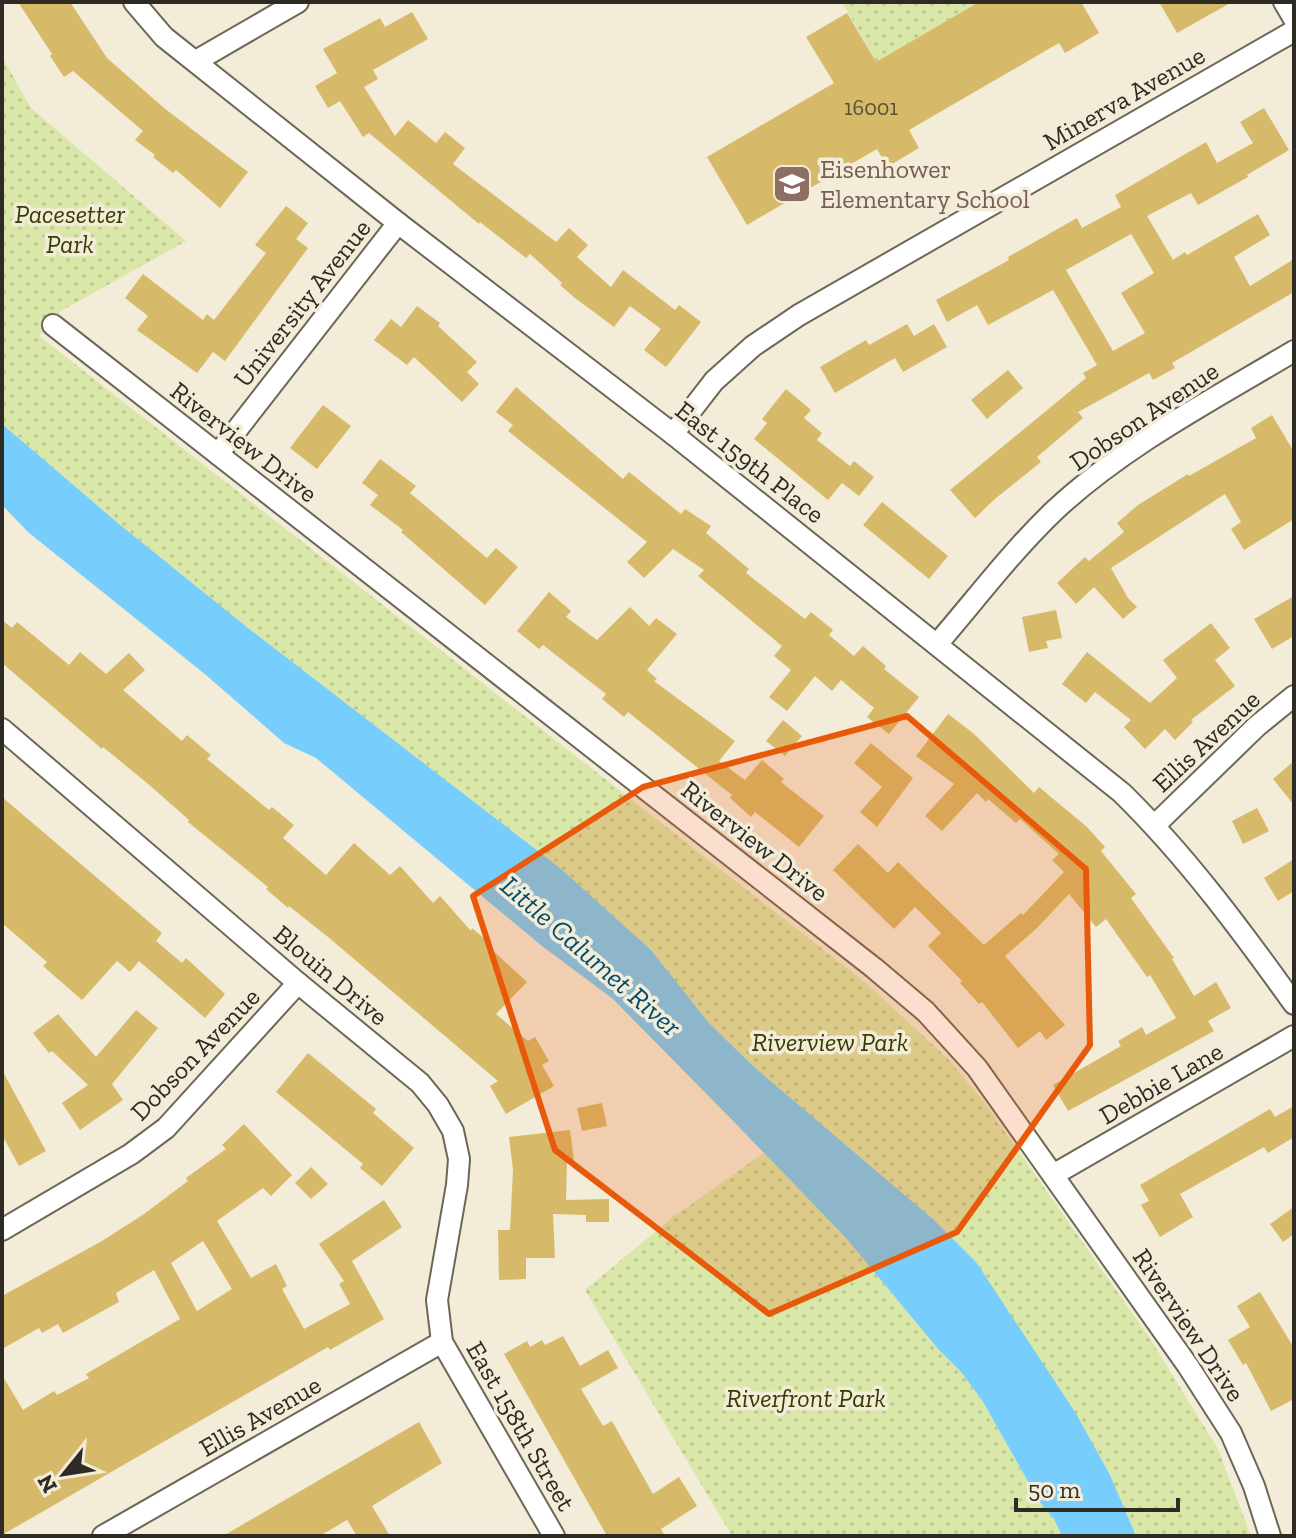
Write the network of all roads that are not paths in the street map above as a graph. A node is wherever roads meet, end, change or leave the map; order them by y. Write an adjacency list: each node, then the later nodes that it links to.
1 (134, 2): 6 (street, East 159th Place)
2 (298, 2): 6 (street)
3 (1284, 2): 4 (street)
4 (1294, 19)
5 (1294, 31): 10 (street, Minerva Avenue)
6 (196, 61): 7 (street, East 159th Place)
7 (398, 223): 10 (street, East 159th Place); 11 (street, University Avenue)
8 (53, 325): 11 (street, Riverview Drive)
9 (1294, 351): 12 (street, Dobson Avenue)
10 (673, 434): 12 (street, East 159th Place)
11 (218, 454): 19 (street, Riverview Drive)
12 (938, 643): 15 (street, East 159th Place)
13 (1294, 696): 15 (street, Ellis Avenue)
14 (2, 729): 16 (street, Blouin Drive)
15 (1155, 825): 17 (street, East 159th Place)
16 (298, 983): 20 (street, Dobson Avenue); 21 (street, Blouin Drive)
17 (1294, 1004)
18 (1294, 1036): 19 (street, Debbie Lane)
19 (1053, 1175): 24 (street, Riverview Drive)
20 (4, 1225)
21 (442, 1342): 22 (street, Ellis Avenue); 23 (street, East 158th Street)
22 (103, 1536)
23 (554, 1536)
24 (1270, 1536)

